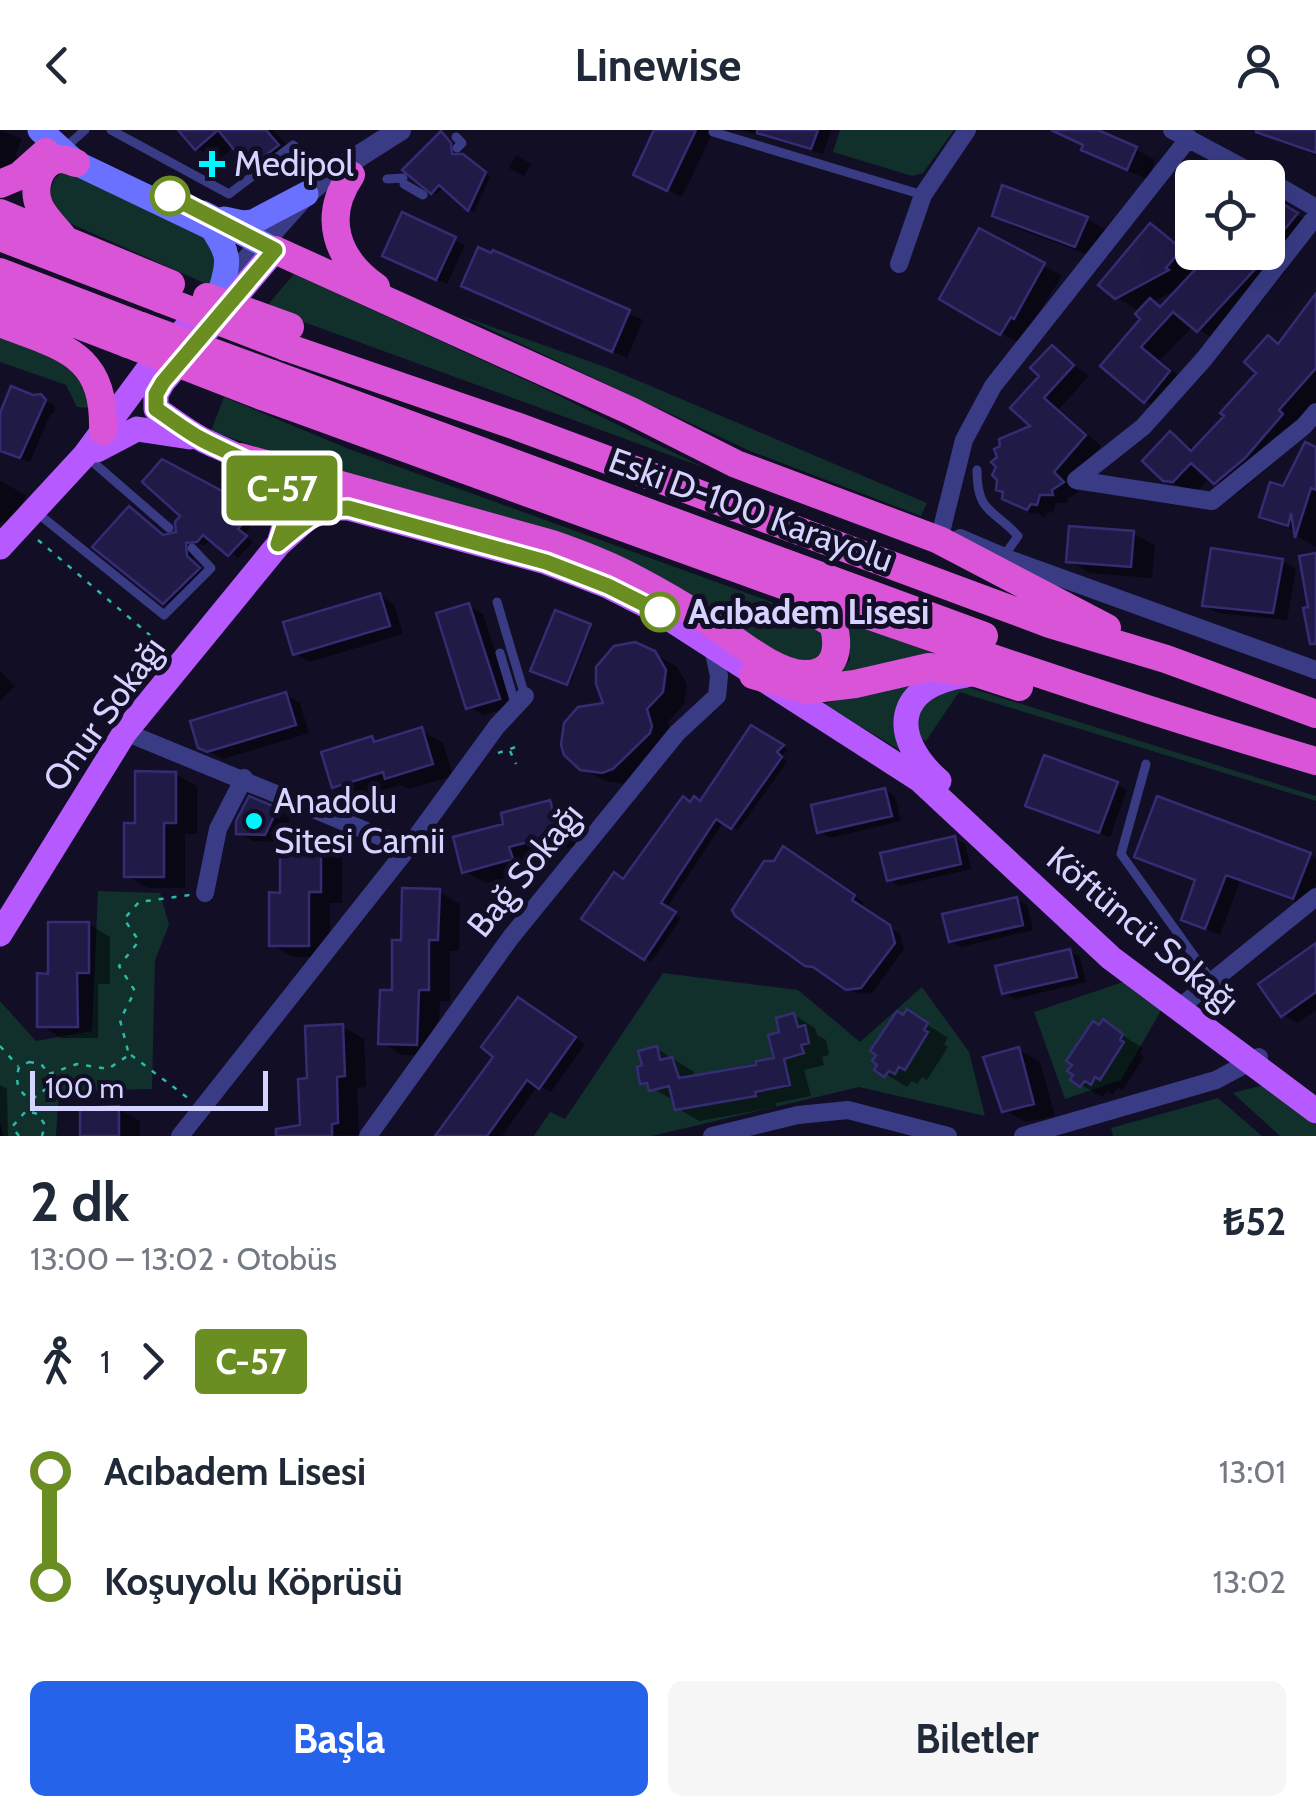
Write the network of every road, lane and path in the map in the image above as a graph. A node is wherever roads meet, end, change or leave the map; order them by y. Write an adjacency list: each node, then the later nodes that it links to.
1 (111, 130): 8 (lane)
2 (401, 130): 8 (street)
3 (968, 130): 11 (street)
4 (712, 132): 11 (lane)
5 (1180, 134): 7 (street); 35 (street)
6 (65, 142): 9 (highway); 12 (main road); 16 (highway); 20 (main road)
7 (1229, 160)
8 (327, 182): 12 (main road); 17 (street); 17 (street); 25 (highway)
9 (0, 184)
10 (1285, 192): 13 (street)
11 (923, 195): 18 (street)
12 (196, 209): 17 (main road)
13 (1316, 212): 27 (street)
14 (0, 213): 16 (highway)
15 (0, 237): 21 (highway)
16 (64, 238): 21 (highway)
17 (267, 246): 20 (street); 25 (highway); 29 (main road)
18 (899, 264)
19 (0, 272): 24 (highway)
20 (221, 289): 28 (main road)
21 (166, 292): 46 (highway, Eski D-100 Karayolu, bridge)
22 (0, 295): 24 (highway)
23 (0, 323): 28 (highway)
24 (134, 335): 26 (highway, bridge)
25 (483, 344): 35 (highway)
26 (267, 385): 41 (highway); 56 (highway, Eski D-100 Karayolu)
27 (1312, 423)
28 (103, 431): 30 (main road)
29 (200, 439): 30 (main road); 31 (main road)
30 (85, 455): 33 (main road); 34 (lane)
31 (240, 457): 37 (main road); 41 (highway)
32 (977, 470): 40 (lane)
33 (34, 510): 38 (main road); 39 (lane)
34 (169, 528)
35 (941, 535): 40 (street); 46 (highway)
36 (37, 539): 45 (path)
37 (278, 544): 43 (main road, Onur Sokağı); 52 (main road, Onur Sokağı)
38 (0, 547)
39 (192, 548)
40 (1004, 556): 47 (street)
41 (706, 559): 56 (highway)
42 (497, 602): 50 (lane)
43 (713, 648): 49 (main road, Onur Sokağı); 81 (street, Bağ Sokağı)
44 (500, 652): 50 (lane)
45 (172, 655)
46 (1166, 658): 51 (highway, Eski D-100 Karayolu)
47 (1316, 670)
48 (976, 673): 49 (highway); 60 (highway); 61 (main road)
49 (753, 675): 61 (main road)
50 (520, 701): 62 (street)
51 (1316, 714)
52 (125, 732): 59 (street); 65 (main road, Onur Sokağı)
53 (522, 745): 54 (path)
54 (509, 750): 55 (path); 57 (path)
55 (495, 754)
56 (1316, 760)
57 (516, 764)
58 (1146, 764): 66 (lane)
59 (244, 778): 62 (street); 63 (street)
60 (1316, 779)
61 (938, 788): 67 (main road, Köftüncü Sokağı)
62 (408, 848): 75 (street)
63 (206, 893): 69 (path)
64 (1316, 897): 66 (street)
65 (0, 934)
66 (1212, 981): 67 (street)
67 (1184, 1004): 70 (main road, Köftüncü Sokağı)
68 (0, 1046): 71 (path)
69 (129, 1054): 72 (path); 75 (path)
70 (1255, 1059): 73 (main road, Köftüncü Sokağı); 77 (main road, Köftüncü Sokağı); 84 (street)
71 (19, 1067): 72 (path); 74 (path)
72 (48, 1074): 74 (path)
73 (1316, 1093)
74 (29, 1099): 76 (path)
75 (201, 1108): 80 (street)
76 (26, 1111): 78 (path); 79 (path)
77 (1316, 1111)
78 (19, 1136)
79 (42, 1136)
80 (180, 1136)
81 (368, 1136)
82 (712, 1136): 83 (street)
83 (948, 1136)
84 (1023, 1136)

